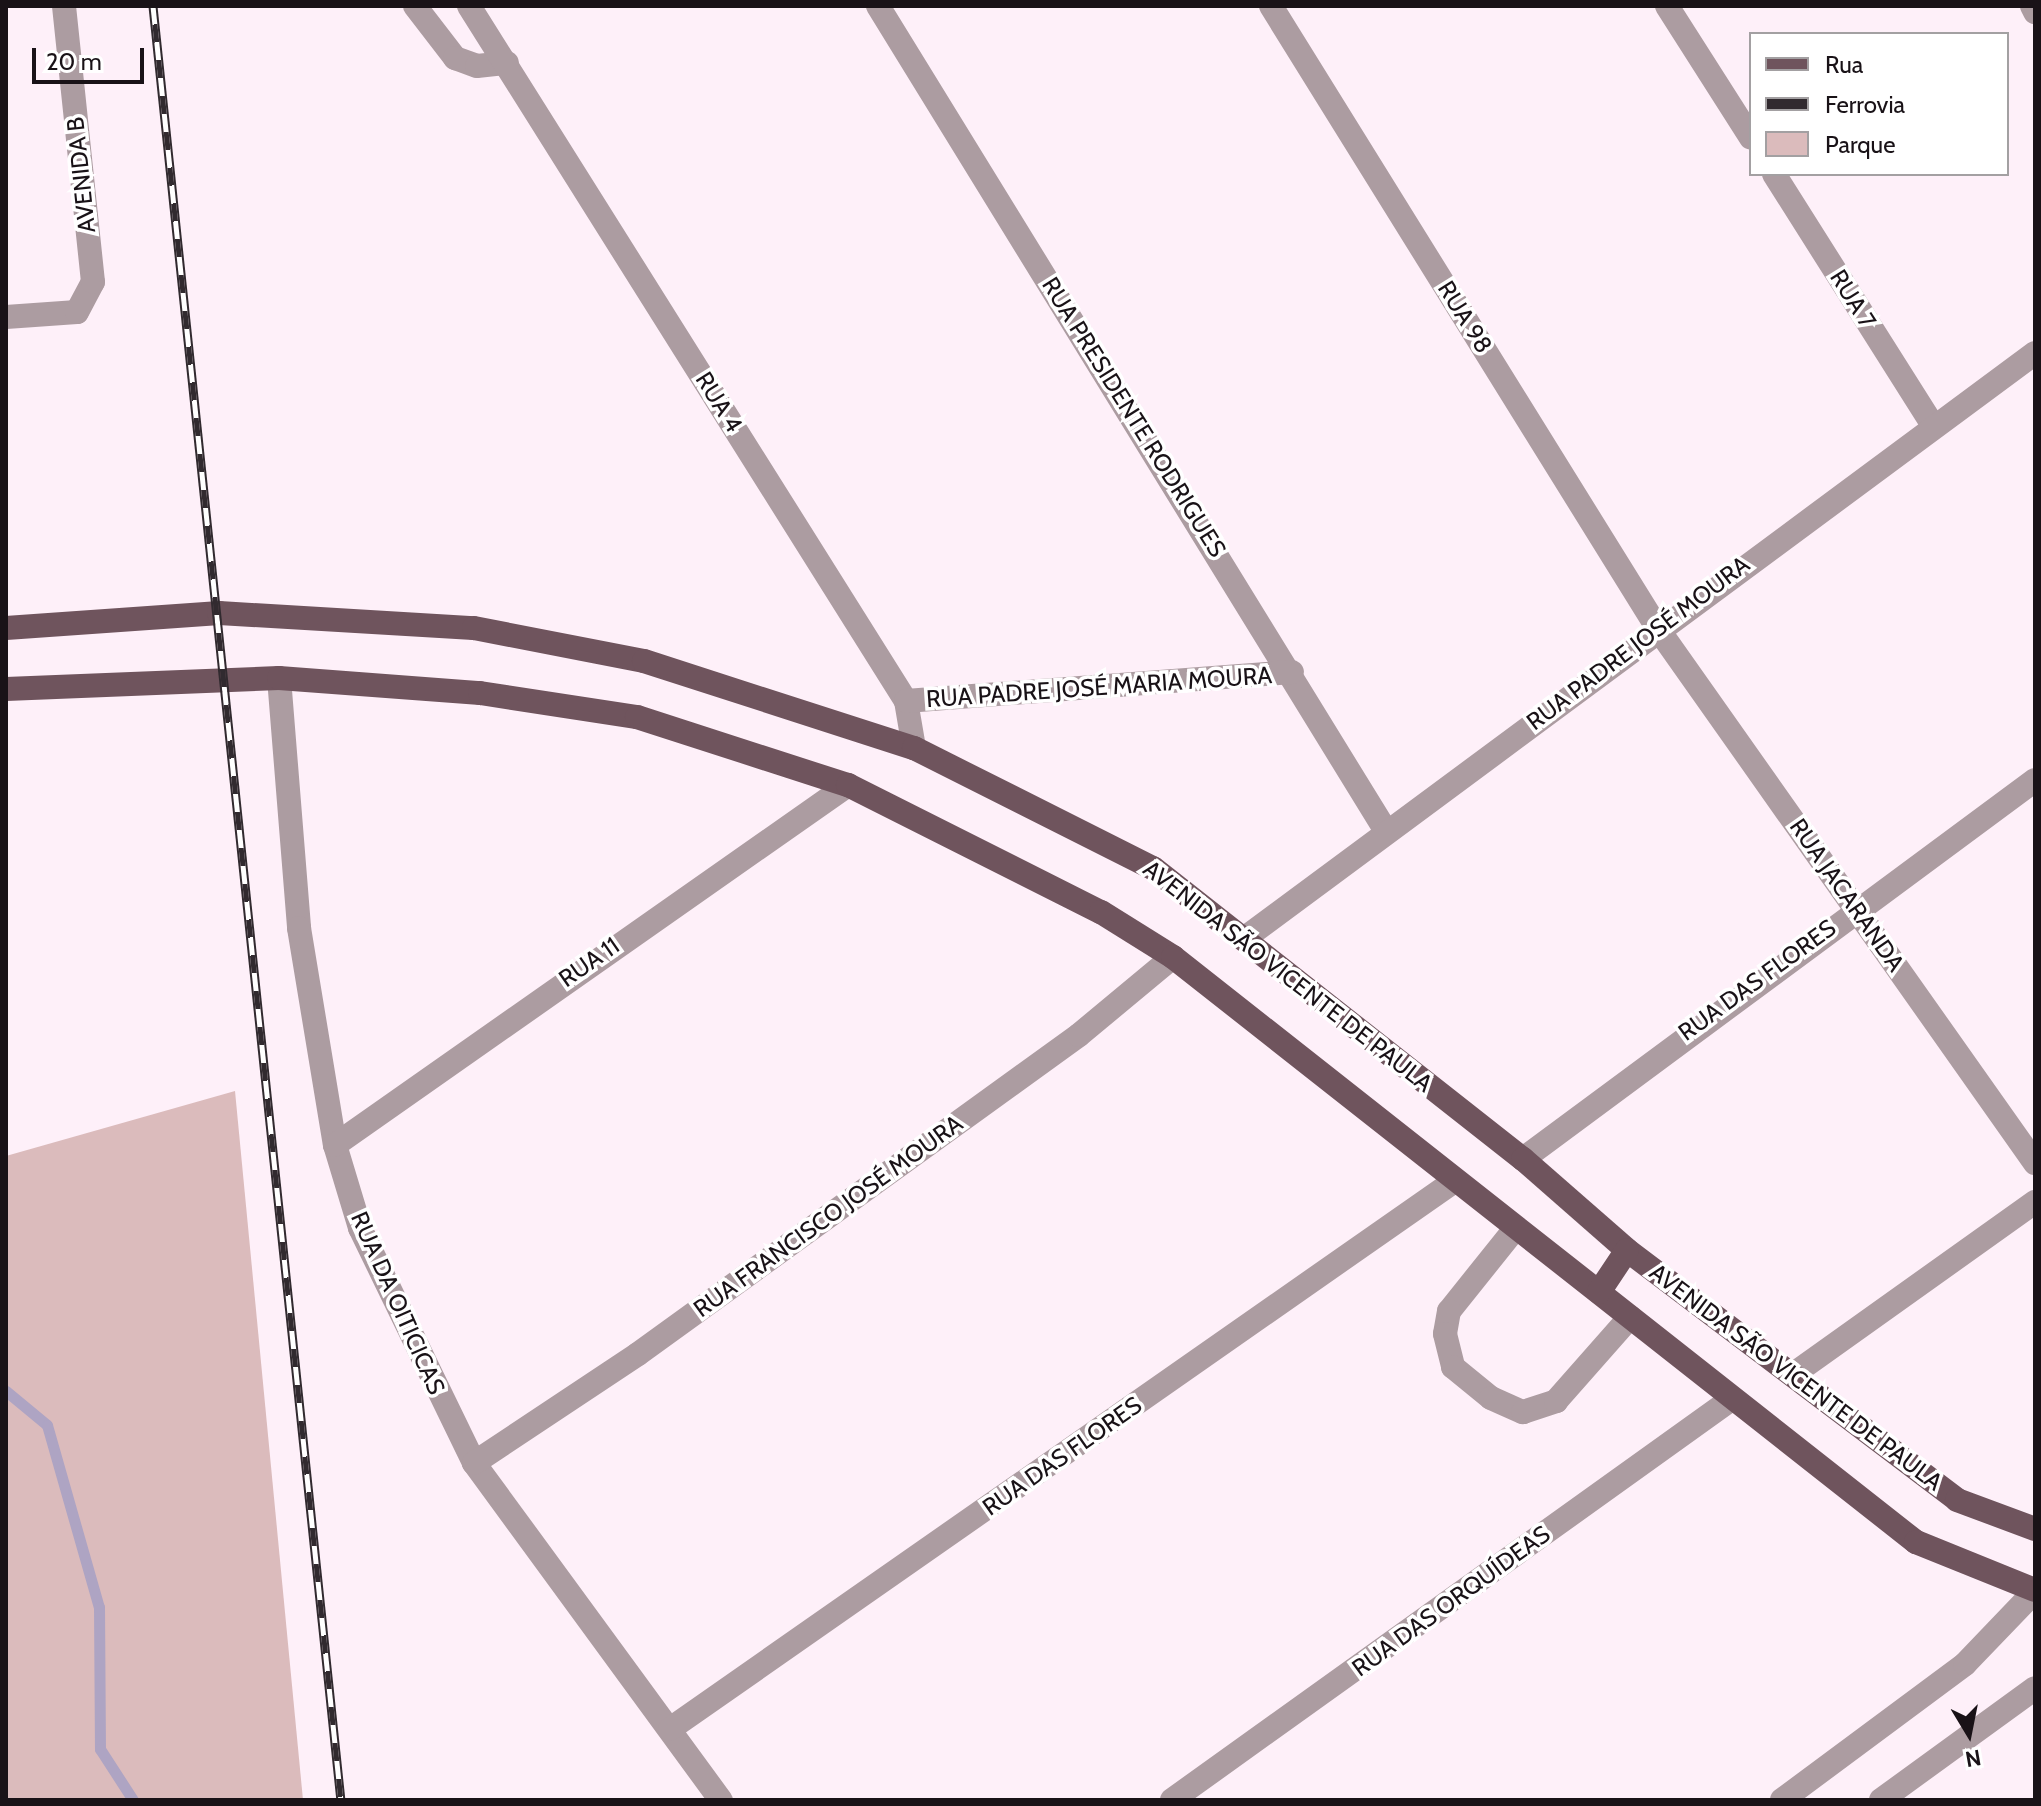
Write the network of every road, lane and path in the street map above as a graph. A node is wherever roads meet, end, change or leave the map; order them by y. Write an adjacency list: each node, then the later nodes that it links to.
1 (64, 6): 12 (street, AVENIDA B)
2 (415, 6): 9 (street)
3 (469, 6): 9 (street, RUA 4)
4 (878, 6): 17 (street, RUA PRESIDENTE RODRIGUES)
5 (1271, 6): 16 (street, RUA 98)
6 (1667, 6): 10 (street)
7 (2032, 6): 8 (street)
8 (2035, 12)
9 (507, 63): 20 (street, RUA 4)
10 (1749, 135)
11 (1775, 176): 14 (street, RUA 7)
12 (6, 317)
13 (2035, 353): 14 (street, RUA PADRE JOSÉ MOURA)
14 (1932, 424): 16 (street, RUA PADRE JOSÉ MOURA)
15 (6, 628): 21 (main road, AVENIDA SÃO VICENTE DE PAULA)
16 (1658, 629): 24 (street, RUA PADRE JOSÉ MOURA); 25 (street, RUA JACARANDA)
17 (1292, 672): 20 (street, RUA PADRE JOSÉ MARIA MOURA); 24 (street, RUA PRESIDENTE RODRIGUES)
18 (279, 678): 19 (main road); 23 (main road); 28 (street, RUA DA OITICICAS)
19 (6, 689)
20 (906, 701): 21 (street, RUA 4)
21 (914, 748): 26 (main road, AVENIDA SÃO VICENTE DE PAULA)
22 (2035, 780): 25 (street, RUA DAS FLORES)
23 (848, 785): 27 (main road); 28 (street, RUA 11)
24 (1386, 831): 26 (street, RUA PADRE JOSÉ MOURA)
25 (1855, 907): 29 (street, RUA DAS FLORES); 30 (street, RUA JACARANDA)
26 (1245, 938): 29 (main road, AVENIDA SÃO VICENTE DE PAULA)
27 (1173, 957): 31 (main road); 39 (street, RUA FRANCISCO JOSÉ MOURA)
28 (335, 1145): 39 (street, RUA DA OITICICAS)
29 (1523, 1159): 34 (main road, AVENIDA SÃO VICENTE DE PAULA)
30 (2035, 1163)
31 (1453, 1182): 33 (main road); 43 (street, RUA DAS FLORES)
32 (2035, 1202): 37 (street)
33 (1514, 1230): 35 (main road); 36 (street)
34 (1627, 1250): 35 (main road); 37 (main road, AVENIDA SÃO VICENTE DE PAULA)
35 (1599, 1292): 36 (main road)
36 (1630, 1317): 38 (main road)
37 (1795, 1373): 40 (main road, AVENIDA SÃO VICENTE DE PAULA)
38 (1729, 1401): 41 (main road); 45 (street, RUA DAS ORQUÍDEAS)
39 (474, 1463): 43 (street, RUA DA OITICICAS)
40 (2035, 1529)
41 (2035, 1590): 46 (street)
42 (2035, 1688): 47 (street)
43 (670, 1729): 44 (street, RUA DA OITICICAS)
44 (721, 1800)
45 (1172, 1800)
46 (1782, 1800)
47 (1881, 1800)

